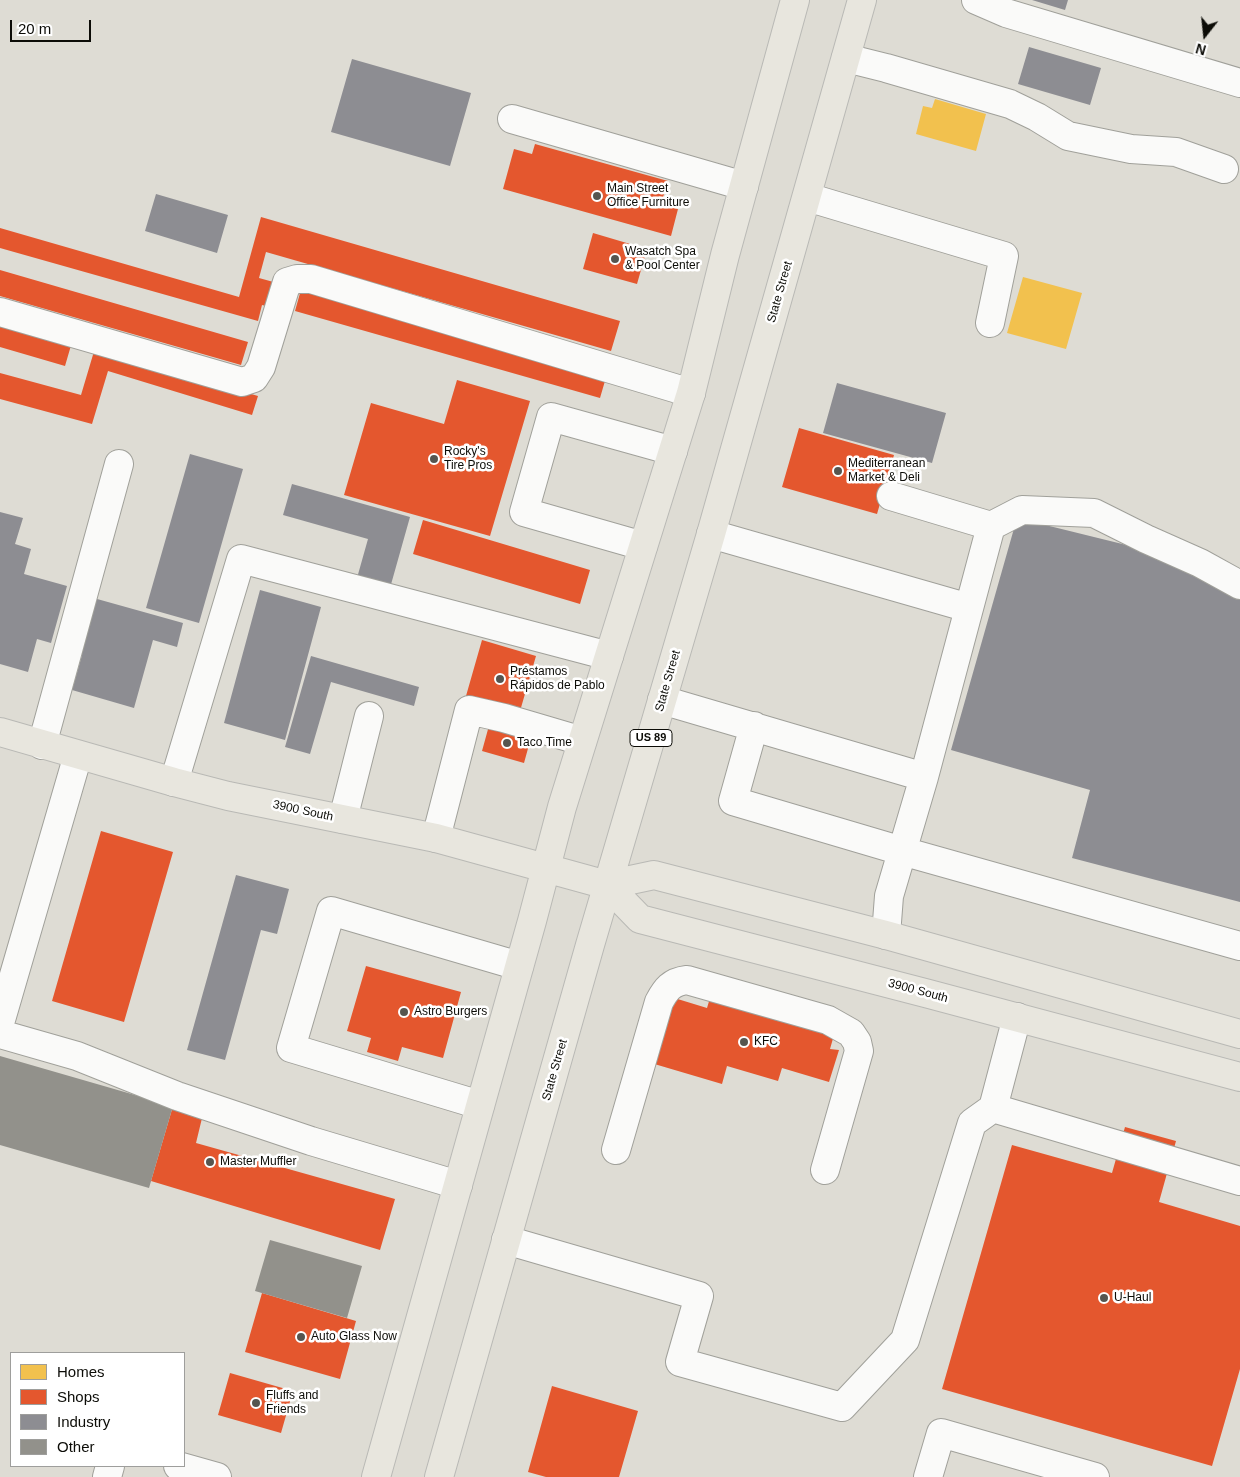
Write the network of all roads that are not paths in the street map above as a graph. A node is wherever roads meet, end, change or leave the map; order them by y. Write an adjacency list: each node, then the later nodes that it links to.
1 (795, 0): 8 (main road)
2 (862, 0): 4 (main road, State Street / US 89)
3 (976, 0): 5 (lane)
4 (846, 58): 7 (lane); 9 (main road, State Street / US 89)
5 (1240, 83)
6 (512, 120): 8 (lane)
7 (1224, 169)
8 (744, 186): 12 (main road)
9 (807, 197): 11 (lane); 17 (main road, State Street / US 89)
10 (0, 312): 12 (lane)
11 (990, 323)
12 (691, 393): 13 (main road)
13 (673, 451): 18 (main road); 18 (lane)
14 (119, 464): 27 (lane)
15 (891, 496): 16 (lane)
16 (991, 526): 19 (lane); 20 (lane)
17 (711, 534): 20 (lane); 22 (main road, State Street / US 89)
18 (644, 546): 21 (main road)
19 (1240, 585)
20 (969, 608): 29 (lane)
21 (609, 656): 26 (main road); 30 (lane)
22 (662, 700): 24 (lane); 35 (main road, State Street / US 89)
23 (369, 716): 31 (lane)
24 (754, 726): 29 (lane); 33 (lane)
25 (0, 732): 27 (main road, 3900 South)
26 (582, 741): 32 (lane); 34 (main road)
27 (42, 745): 28 (main road, 3900 South)
28 (78, 755): 30 (main road, 3900 South); 40 (lane)
29 (924, 777): 33 (lane)
30 (174, 782): 31 (main road, 3900 South)
31 (343, 819): 32 (main road, 3900 South)
32 (436, 838): 34 (main road, 3900 South)
33 (902, 851): 36 (lane); 37 (lane)
34 (545, 868): 35 (main road, 3900 South); 38 (main road)
35 (607, 885): 36 (main road, 3900 South); 39 (main road, 3900 South); 50 (main road, State Street / US 89)
36 (886, 935): 42 (main road, 3900 South)
37 (1240, 946)
38 (519, 966): 44 (main road); 44 (lane)
39 (1017, 1017): 43 (main road, 3900 South); 45 (lane)
40 (0, 1023)
41 (0, 1034): 49 (lane)
42 (1240, 1034)
43 (1240, 1077)
44 (480, 1105): 49 (main road)
45 (993, 1108): 48 (lane); 50 (lane)
46 (616, 1150): 47 (lane)
47 (825, 1170)
48 (1240, 1182)
49 (458, 1185): 54 (main road)
50 (506, 1240): 55 (main road, State Street / US 89)
51 (182, 1467): 53 (lane)
52 (1077, 1475): 56 (lane)
53 (217, 1477)
54 (376, 1477)
55 (439, 1477)
56 (928, 1477)

